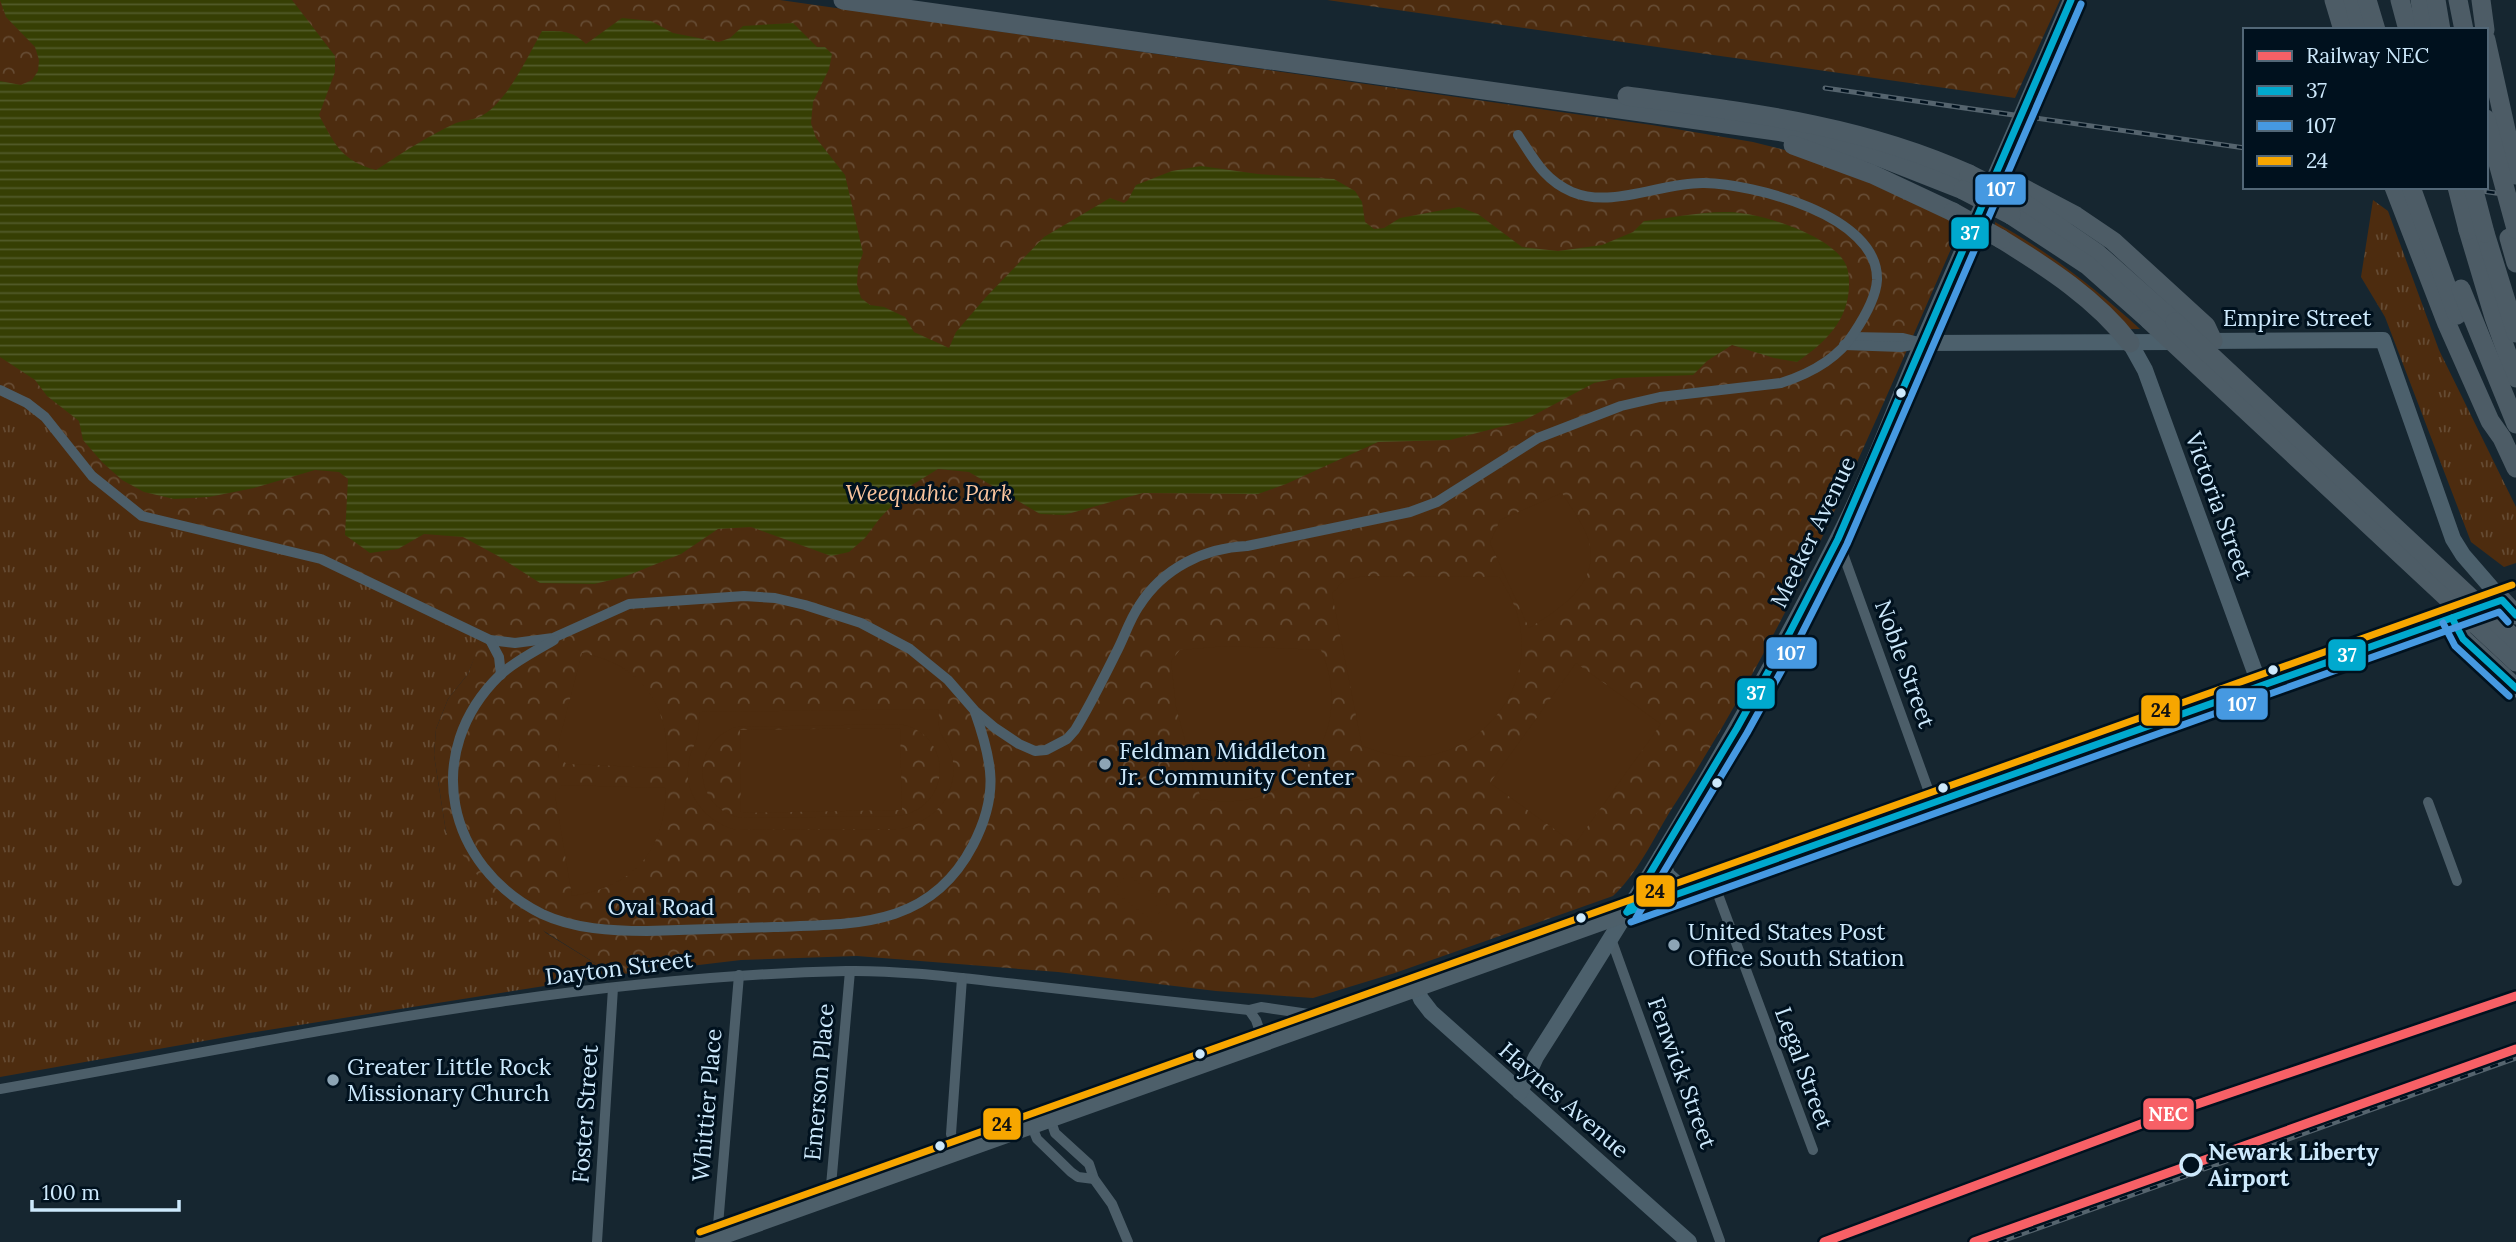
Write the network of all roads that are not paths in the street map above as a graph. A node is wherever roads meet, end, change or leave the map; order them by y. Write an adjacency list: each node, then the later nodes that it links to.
1 (843, 0): 21 (highway)
2 (935, 0): 26 (highway)
3 (2071, 0): 43 (main road, Meeker Avenue)
4 (2334, 0): 12 (highway)
5 (2353, 0): 13 (highway)
6 (2367, 0): 14 (highway)
7 (2400, 0): 15 (highway)
8 (2420, 0): 16 (highway)
9 (2436, 0): 17 (highway)
10 (2458, 0): 18 (highway)
11 (2481, 0): 19 (highway)
12 (2342, 28)
13 (2360, 28)
14 (2375, 28)
15 (2407, 28)
16 (2425, 28)
17 (2441, 28)
18 (2464, 28)
19 (2485, 28)
20 (2488, 49): 25 (highway)
21 (1683, 117): 26 (highway); 44 (highway, bridge)
22 (2488, 127): 36 (highway, bridge)
23 (1518, 135): 41 (street)
24 (2488, 158): 36 (highway)
25 (2516, 175)
26 (1969, 177): 33 (highway); 33 (highway, bridge)
27 (2396, 189): 34 (highway)
28 (2412, 189): 34 (highway)
29 (2424, 189): 34 (highway)
30 (2451, 189): 35 (highway, bridge)
31 (2458, 189): 35 (highway, bridge)
32 (2473, 189): 35 (highway, bridge)
33 (2017, 201): 42 (highway); 56 (highway, bridge); 57 (highway, bridge)
34 (2418, 212): 39 (highway); 39 (highway)
35 (2472, 231): 38 (highway)
36 (2512, 234): 37 (highway)
37 (2516, 263)
38 (2495, 294): 40 (highway); 45 (highway)
39 (2458, 317): 45 (highway)
40 (2516, 334)
41 (1848, 341): 43 (street); 61 (street)
42 (2213, 341): 44 (main road, Empire Street); 51 (main road, Empire Street)
43 (1923, 342): 44 (main road, Empire Street); 50 (main road, Meeker Avenue)
44 (2130, 343): 59 (main road, Victoria Street)
45 (2486, 365): 46 (highway); 48 (highway); 49 (highway)
46 (2516, 378)
47 (0, 390): 55 (street)
48 (2516, 424)
49 (2516, 468)
50 (1838, 540): 63 (street, Noble Street); 64 (main road, Meeker Avenue)
51 (2509, 597): 52 (highway); 53 (main road)
52 (2516, 615)
53 (2452, 618): 59 (main road); 60 (highway)
54 (562, 636): 55 (street); 58 (street, Oval Road); 61 (street)
55 (490, 640): 58 (street)
56 (2516, 640)
57 (2516, 662)
58 (501, 675): 61 (street, Oval Road)
59 (2260, 686): 63 (main road)
60 (2516, 688)
61 (975, 711)
62 (2428, 802): 66 (street)
63 (1933, 803): 65 (main road)
64 (1661, 856): 67 (main road); 68 (main road, Meeker Avenue)
65 (1713, 881): 67 (main road); 83 (street, Legal Street)
66 (2457, 881)
67 (1685, 891): 68 (main road)
68 (1627, 912): 69 (main road); 70 (main road, Meeker Avenue)
69 (1604, 920): 70 (street, Fenwick Street); 74 (main road)
70 (1611, 937): 80 (main road, Meeker Avenue); 89 (street, Fenwick Street)
71 (850, 971): 72 (street, Dayton Street); 73 (street, Dayton Street); 86 (street, Emerson Place)
72 (739, 975): 75 (street, Dayton Street); 88 (street, Whittier Place)
73 (962, 978): 76 (street, Dayton Street); 84 (street)
74 (1416, 987): 77 (main road); 80 (main road, Haynes Avenue)
75 (613, 988): 79 (street, Dayton Street); 90 (street, Foster Street)
76 (1249, 1010): 77 (street, Dayton Street); 78 (street)
77 (1331, 1017): 78 (main road)
78 (1264, 1043): 81 (main road)
79 (0, 1088)
80 (1520, 1092): 87 (main road, Haynes Avenue)
81 (1050, 1118): 82 (main road); 85 (street)
82 (1031, 1124): 84 (main road); 85 (street)
83 (1813, 1150)
84 (957, 1151): 86 (main road)
85 (1094, 1179): 91 (street)
86 (830, 1197): 88 (main road)
87 (1683, 1236)
88 (711, 1240)
89 (1720, 1241)
90 (597, 1242)
91 (1128, 1242)

